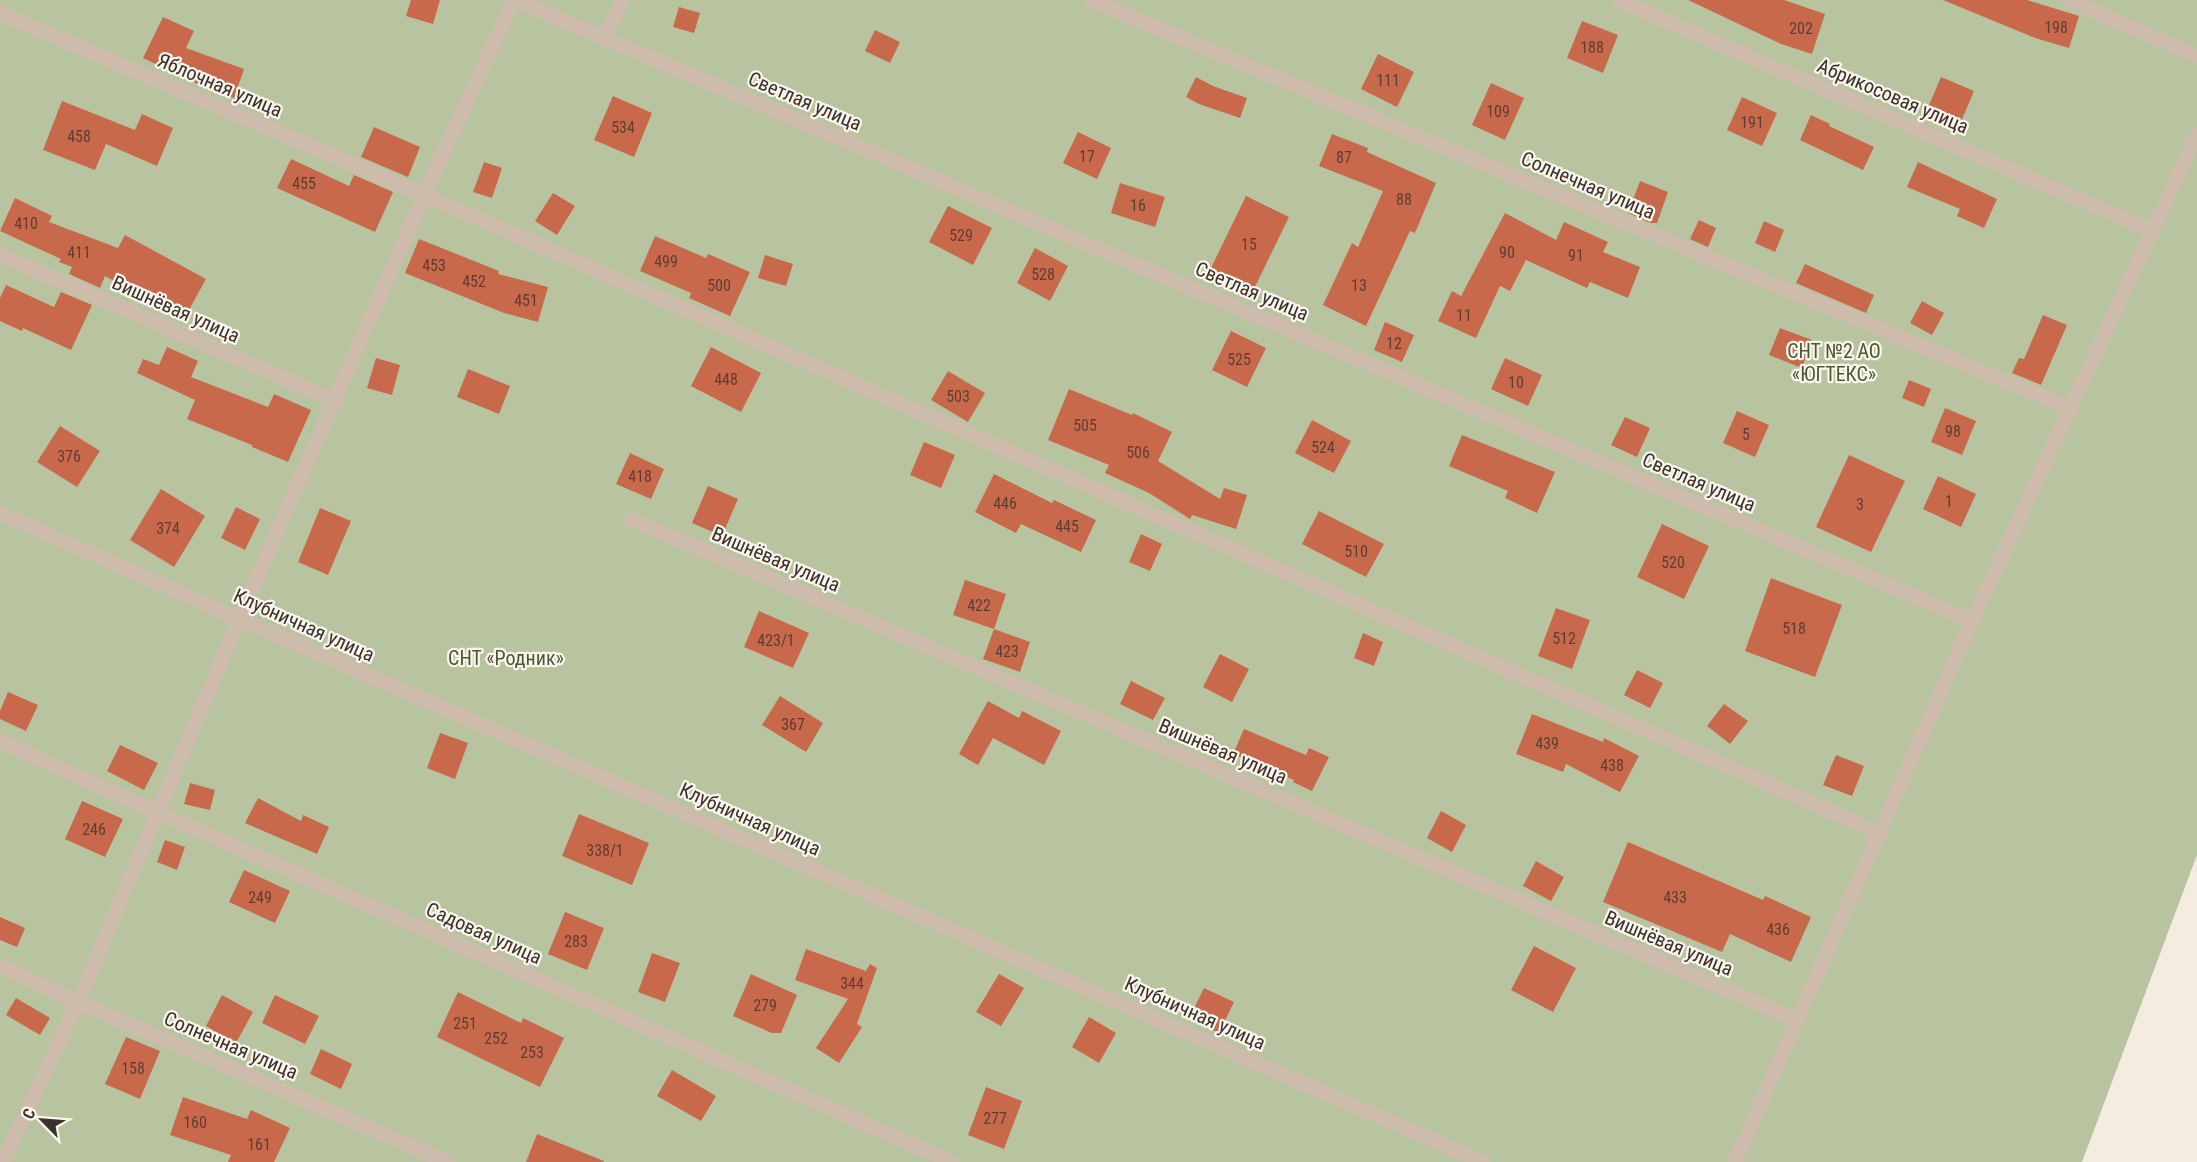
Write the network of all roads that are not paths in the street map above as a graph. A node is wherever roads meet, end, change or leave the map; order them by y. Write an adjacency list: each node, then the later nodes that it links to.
1 (515, 0): 7 (street, Светлая улица); 10 (street)
2 (623, 0): 7 (street)
3 (1090, 0): 14 (street, Солнечная улица)
4 (1618, 0): 11 (street, Абрикосовая улица)
5 (2068, 0): 8 (street)
6 (0, 13): 10 (street, Яблочная улица)
7 (605, 38): 18 (street, Светлая улица)
8 (2197, 56)
9 (2197, 134): 11 (street)
10 (424, 195): 13 (street); 21 (street, Яблочная улица)
11 (2152, 231): 14 (street)
12 (0, 255): 13 (street, Вишнёвая улица)
13 (336, 401): 17 (street)
14 (2070, 408): 18 (street)
15 (0, 513): 17 (street, Клубничная улица)
16 (632, 520): 24 (street, Вишнёвая улица)
17 (239, 619): 20 (street); 28 (street, Клубничная улица)
18 (1972, 621): 21 (street)
19 (0, 741): 20 (street, Садовая улица)
20 (159, 813): 23 (street); 27 (street, Садовая улица)
21 (1880, 833): 24 (street)
22 (0, 966): 23 (street, Солнечная улица)
23 (78, 1002): 25 (street); 26 (street, Солнечная улица)
24 (1797, 1020): 29 (street)
25 (3, 1162)
26 (447, 1162)
27 (952, 1162)
28 (1484, 1162)
29 (1735, 1162)

